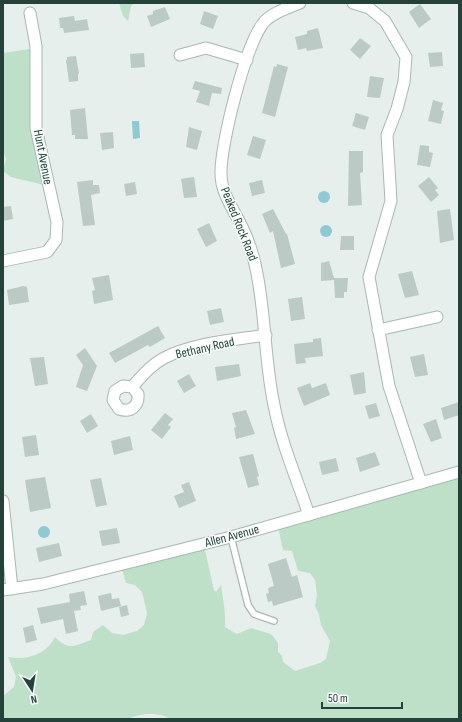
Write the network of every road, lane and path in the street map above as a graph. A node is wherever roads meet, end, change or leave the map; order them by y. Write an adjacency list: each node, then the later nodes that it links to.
1 (300, 3): 5 (street, Peaked Rock Road)
2 (353, 3): 8 (street)
3 (30, 13): 6 (street, Hunt Avenue)
4 (180, 55): 5 (street)
5 (247, 60): 9 (street, Peaked Rock Road)
6 (3, 261)
7 (437, 317): 8 (street)
8 (378, 330): 12 (street)
9 (266, 335): 10 (street, Bethany Road); 14 (street, Peaked Rock Road)
10 (132, 387)
11 (459, 472): 12 (street, Allen Avenue)
12 (421, 482): 14 (street, Allen Avenue)
13 (3, 500): 16 (street)
14 (309, 515): 15 (street, Allen Avenue)
15 (231, 537): 16 (street, Allen Avenue); 17 (lane)
16 (8, 589)
17 (274, 621)

